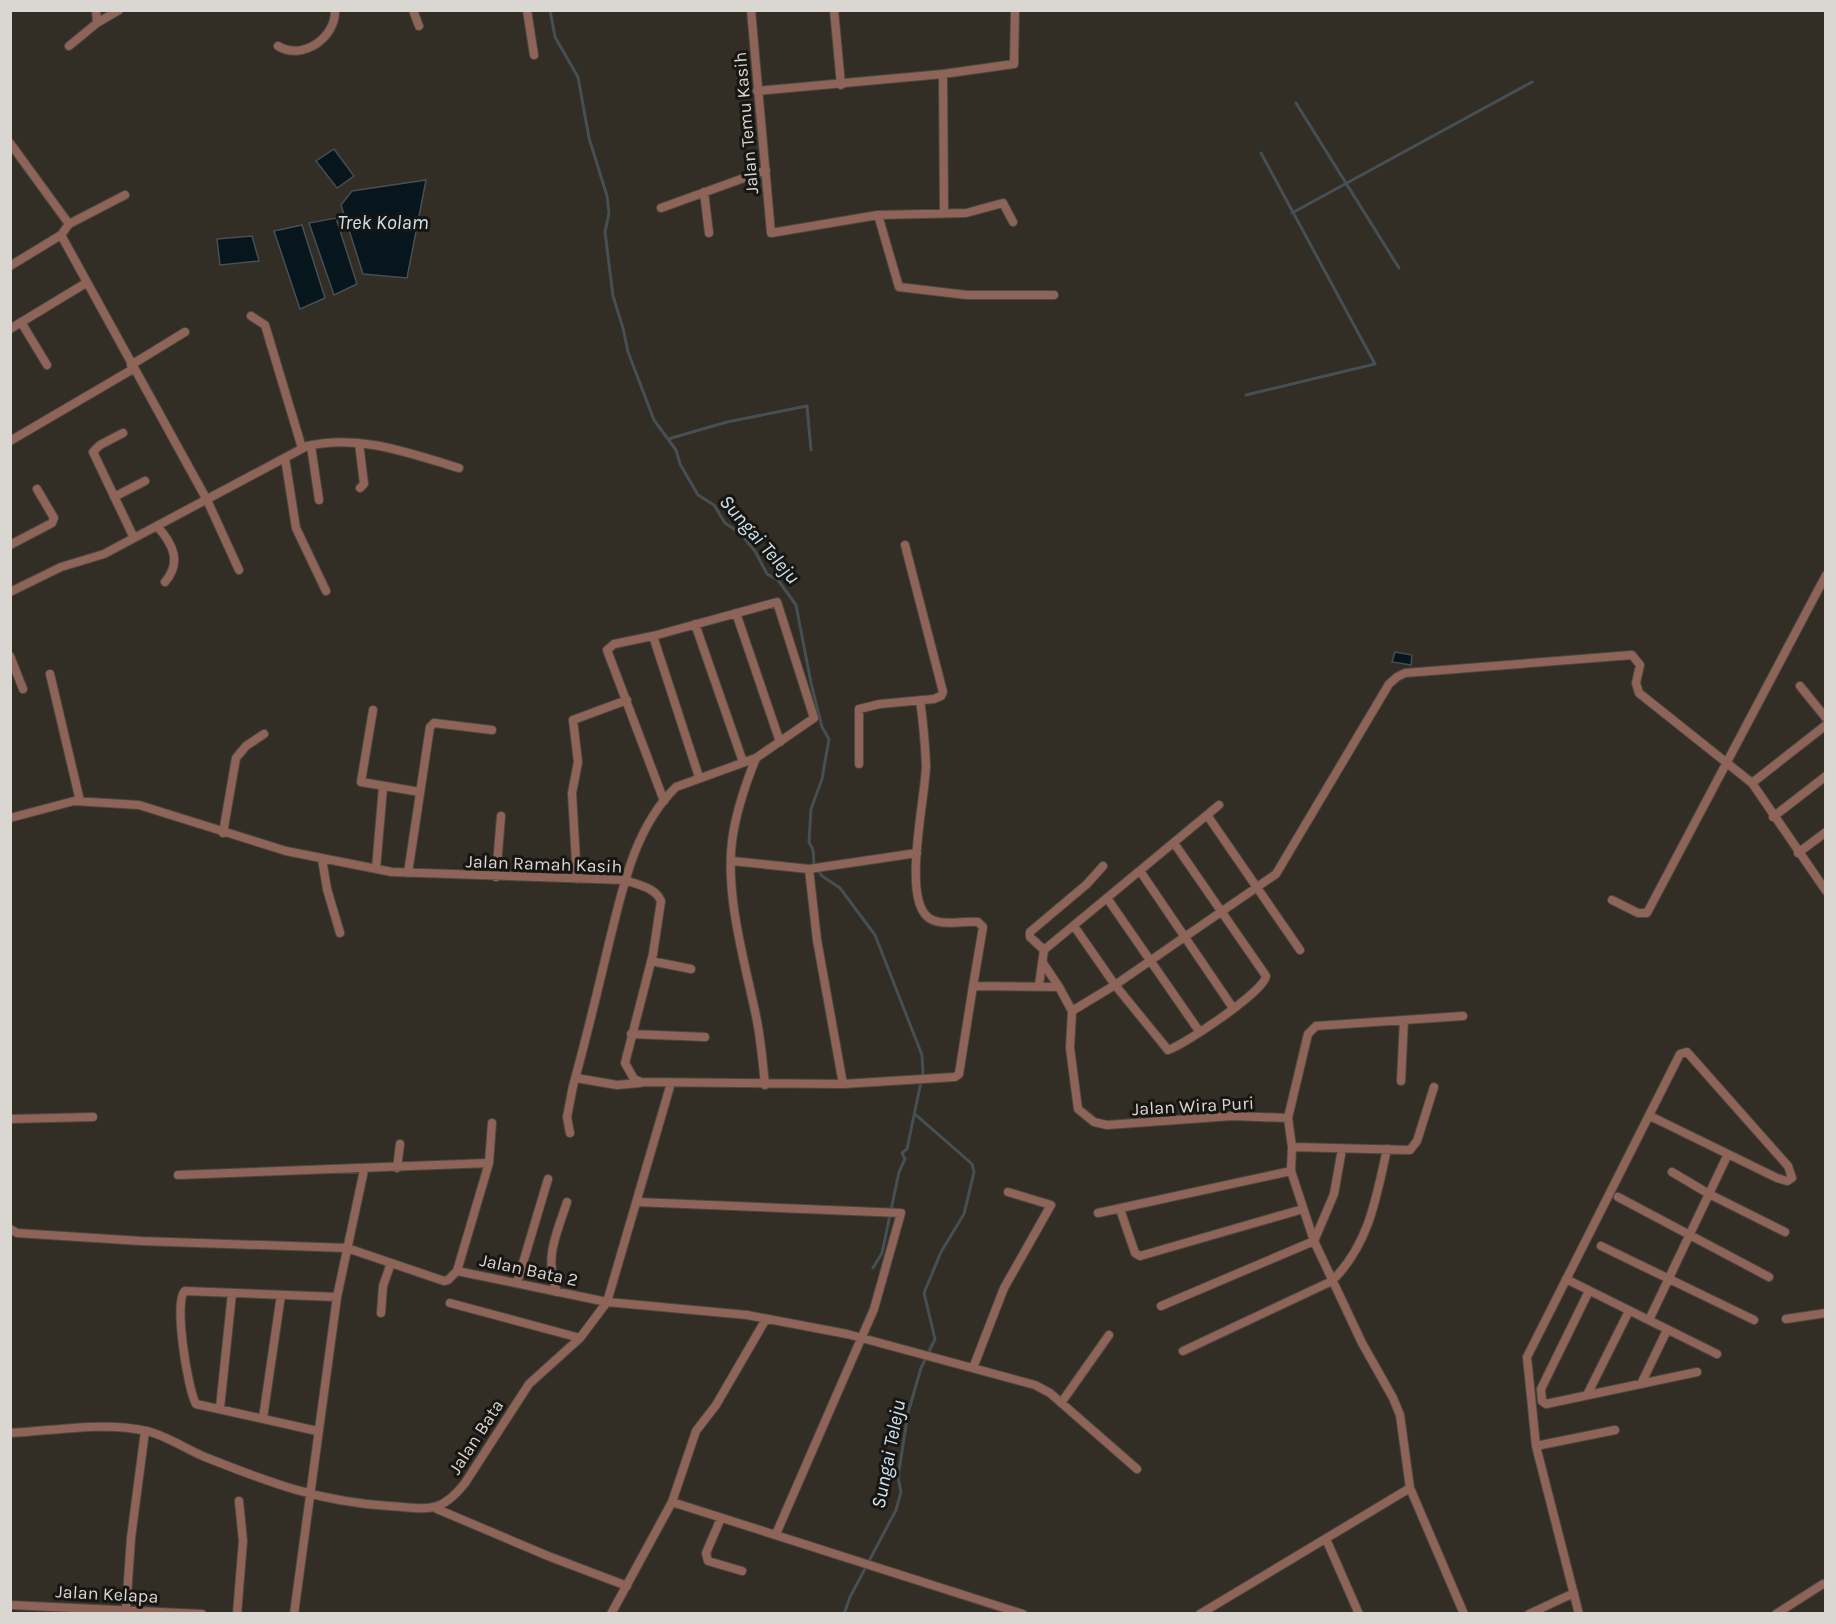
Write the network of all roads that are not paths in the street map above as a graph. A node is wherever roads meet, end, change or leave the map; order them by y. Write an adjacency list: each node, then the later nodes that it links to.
1 (96, 10): 9 (street)
2 (119, 10): 9 (street)
3 (335, 10): 12 (street)
4 (413, 10): 10 (street)
5 (527, 10): 13 (street)
6 (751, 10): 16 (street, Jalan Temu Kasih)
7 (834, 10): 15 (street)
8 (1015, 10): 14 (street)
9 (97, 23): 11 (street)
10 (419, 26)
11 (69, 46)
12 (278, 46)
13 (534, 55)
14 (943, 74): 15 (street); 22 (street)
15 (841, 84): 16 (street)
16 (757, 91): 18 (street, Jalan Temu Kasih)
17 (10, 143): 25 (street)
18 (766, 170): 19 (street); 23 (street, Jalan Temu Kasih)
19 (704, 192): 21 (street); 26 (street)
20 (125, 195): 25 (street)
21 (661, 208)
22 (944, 213): 23 (street); 24 (street)
23 (878, 214): 30 (street)
24 (1013, 222)
25 (69, 224): 27 (street)
26 (709, 233)
27 (61, 235): 28 (street); 29 (street)
28 (10, 266)
29 (86, 283): 32 (street); 36 (street)
30 (1054, 295)
31 (251, 316): 40 (street)
32 (21, 322): 33 (street); 35 (street)
33 (10, 329)
34 (185, 332): 36 (street)
35 (47, 365)
36 (132, 367): 38 (street); 47 (street)
37 (123, 433): 46 (street)
38 (10, 441)
39 (359, 443): 40 (street); 42 (street); 44 (street)
40 (306, 447): 41 (street); 48 (street)
41 (285, 458): 47 (street); 56 (street)
42 (459, 468)
43 (145, 481): 46 (street)
44 (360, 488)
45 (37, 489): 51 (street)
46 (114, 497): 50 (street)
47 (207, 500): 49 (street); 53 (street)
48 (319, 500)
49 (157, 526): 50 (street); 55 (street)
50 (134, 538): 57 (street)
51 (10, 545)
52 (905, 545): 66 (street)
53 (239, 570)
54 (1826, 575): 76 (street)
55 (165, 582)
56 (326, 591)
57 (10, 592)
58 (736, 613): 59 (street); 72 (street); 72 (street)
59 (695, 624): 60 (street); 74 (street)
60 (653, 636): 65 (street); 78 (street)
61 (10, 656): 64 (street)
62 (50, 674): 82 (street)
63 (1800, 686): 68 (street)
64 (23, 689)
65 (627, 700): 83 (street); 102 (street)
66 (921, 700): 75 (street); 92 (street)
67 (373, 710): 80 (street)
68 (1826, 718)
69 (1826, 725): 79 (street)
70 (492, 730): 81 (street)
71 (264, 734): 90 (street)
72 (780, 742): 73 (street)
73 (756, 758): 74 (street); 95 (street)
74 (743, 762): 78 (street)
75 (859, 764)
76 (1728, 764): 79 (street); 104 (street); 107 (street)
77 (1826, 776): 87 (street)
78 (699, 777): 83 (street)
79 (1752, 783): 87 (street)
80 (383, 787): 81 (street); 98 (street)
81 (420, 792): 100 (street)
82 (80, 801): 88 (street, Jalan Ramah Kasih); 90 (street, Jalan Ramah Kasih)
83 (664, 801): 103 (street)
84 (1220, 805): 85 (street)
85 (1207, 815): 91 (street); 104 (street)
86 (501, 816): 101 (street)
87 (1773, 817): 93 (street)
88 (10, 818)
89 (1826, 832): 93 (street)
90 (223, 833): 94 (street, Jalan Ramah Kasih)
91 (1174, 843): 99 (street); 108 (street)
92 (917, 853): 97 (street); 119 (street)
93 (1798, 853): 105 (street)
94 (322, 859): 98 (street, Jalan Ramah Kasih); 110 (street)
95 (732, 861): 97 (street); 134 (street)
96 (1103, 866): 112 (street)
97 (811, 868): 133 (street)
98 (376, 869): 100 (street, Jalan Ramah Kasih)
99 (1140, 871): 106 (street); 111 (street)
100 (408, 873): 101 (street, Jalan Ramah Kasih)
101 (496, 877): 102 (street, Jalan Ramah Kasih)
102 (577, 879): 103 (street, Jalan Ramah Kasih)
103 (625, 880): 114 (street, Jalan Ramah Kasih); 129 (street)
104 (1256, 888): 108 (street); 113 (street)
105 (1825, 890)
106 (1107, 898): 109 (street); 115 (street)
107 (1612, 900)
108 (1222, 912): 111 (street); 122 (street)
109 (1074, 926): 112 (street); 120 (street)
110 (340, 933)
111 (1185, 937): 115 (street); 122 (street)
112 (1044, 950): 116 (street)
113 (1300, 950)
114 (651, 961): 117 (street); 127 (street, Jalan Ramah Kasih)
115 (1150, 961): 120 (street); 126 (street)
116 (1043, 963): 118 (street); 121 (street)
117 (691, 969)
118 (1038, 985): 119 (street); 121 (street)
119 (973, 986): 133 (street)
120 (1115, 986): 123 (street); 126 (street)
121 (1059, 987): 123 (street)
122 (1233, 1008): 126 (street)
123 (1072, 1011): 138 (street, Jalan Wira Puri)
124 (1463, 1016): 125 (street)
125 (1404, 1020): 130 (street); 138 (street)
126 (1199, 1031)
127 (631, 1034): 128 (street); 131 (street, Jalan Ramah Kasih)
128 (705, 1037)
129 (576, 1078): 131 (street); 141 (street)
130 (1401, 1081)
131 (641, 1082): 132 (street)
132 (671, 1083): 134 (street); 158 (street, Jalan Bata)
133 (843, 1084): 134 (street)
134 (765, 1085)
135 (1434, 1087): 145 (street)
136 (1650, 1116): 146 (street); 146 (street); 171 (street)
137 (93, 1117): 139 (street)
138 (1288, 1118): 143 (street)
139 (10, 1119)
140 (492, 1123): 147 (street)
141 (570, 1133)
142 (400, 1144): 148 (street)
143 (1292, 1147): 144 (street); 150 (street)
144 (1342, 1149): 145 (street); 165 (street)
145 (1387, 1149): 173 (street)
146 (1728, 1154): 155 (street)
147 (489, 1163): 148 (street); 169 (street)
148 (397, 1168): 149 (street)
149 (364, 1170): 152 (street); 167 (street)
150 (1291, 1171): 159 (street); 160 (street)
151 (1672, 1172): 155 (street)
152 (178, 1175)
153 (548, 1179): 174 (street)
154 (1008, 1192): 196 (street)
155 (1709, 1194): 163 (street); 164 (street)
156 (1618, 1197): 164 (street)
157 (567, 1202): 176 (street)
158 (637, 1202): 180 (street, Jalan Bata); 192 (street)
159 (1120, 1209): 160 (street); 161 (street)
160 (1303, 1209): 165 (street)
161 (1098, 1213)
162 (10, 1228): 167 (street, Jalan Bata 2)
163 (1785, 1232)
164 (1689, 1237): 170 (street); 172 (street)
165 (1314, 1241): 173 (street); 182 (street)
166 (1601, 1246): 172 (street)
167 (347, 1248): 168 (street, Jalan Bata 2); 179 (street)
168 (391, 1263): 169 (street, Jalan Bata 2); 184 (street)
169 (457, 1270): 174 (street, Jalan Bata 2)
170 (1769, 1277)
171 (1566, 1279): 175 (street); 207 (street)
172 (1669, 1279): 188 (street); 189 (street)
173 (1332, 1281): 194 (street); 209 (street)
174 (518, 1283): 176 (street, Jalan Bata 2)
175 (1589, 1291): 183 (street); 199 (street)
176 (557, 1292): 180 (street, Jalan Bata 2)
177 (232, 1293): 178 (street); 201 (street); 201 (street)
178 (281, 1295): 179 (street); 202 (street)
179 (337, 1297): 205 (street)
180 (607, 1302): 186 (street, Jalan Bata 2); 193 (street, Jalan Bata)
181 (450, 1303): 193 (street)
182 (1161, 1306)
183 (1629, 1311): 188 (street); 199 (street)
184 (381, 1313)
185 (1826, 1313): 187 (street)
186 (766, 1318): 192 (street, Jalan Bata 2); 212 (street)
187 (1786, 1319)
188 (1648, 1320): 190 (street)
189 (1754, 1320)
190 (1667, 1329): 195 (street); 198 (street)
191 (1109, 1335): 200 (street)
192 (861, 1337): 196 (street, Jalan Bata 2); 215 (street)
193 (580, 1338): 213 (street, Jalan Bata)
194 (1183, 1351)
195 (1717, 1354)
196 (973, 1368): 200 (street, Jalan Bata 2)
197 (1697, 1372): 198 (street)
198 (1641, 1384): 199 (street)
199 (1587, 1395)
200 (1061, 1403): 208 (street, Jalan Bata 2)
201 (220, 1408): 202 (street)
202 (263, 1418): 205 (street)
203 (1615, 1430): 207 (street)
204 (145, 1431): 206 (street); 210 (street); 222 (street)
205 (317, 1431): 210 (street)
206 (10, 1433)
207 (1536, 1446): 220 (street)
208 (1137, 1469)
209 (1410, 1488): 216 (street); 230 (street)
210 (309, 1496): 213 (street); 225 (street)
211 (239, 1502): 224 (street)
212 (672, 1502): 214 (street); 219 (street)
213 (437, 1509): 219 (street)
214 (721, 1518): 215 (street); 217 (street)
215 (776, 1534): 227 (street)
216 (1326, 1539): 228 (street); 229 (street)
217 (742, 1571)
218 (1823, 1584): 233 (street)
219 (627, 1586): 226 (street)
220 (1574, 1593): 231 (street); 232 (street)
221 (10, 1605): 222 (street, Jalan Kelapa)
222 (123, 1611): 223 (street, Jalan Kelapa)
223 (202, 1614)
224 (237, 1614)
225 (294, 1614)
226 (610, 1614)
227 (1023, 1614)
228 (1200, 1614)
229 (1359, 1614)
230 (1464, 1614)
231 (1529, 1614)
232 (1580, 1614)
233 (1776, 1614)

